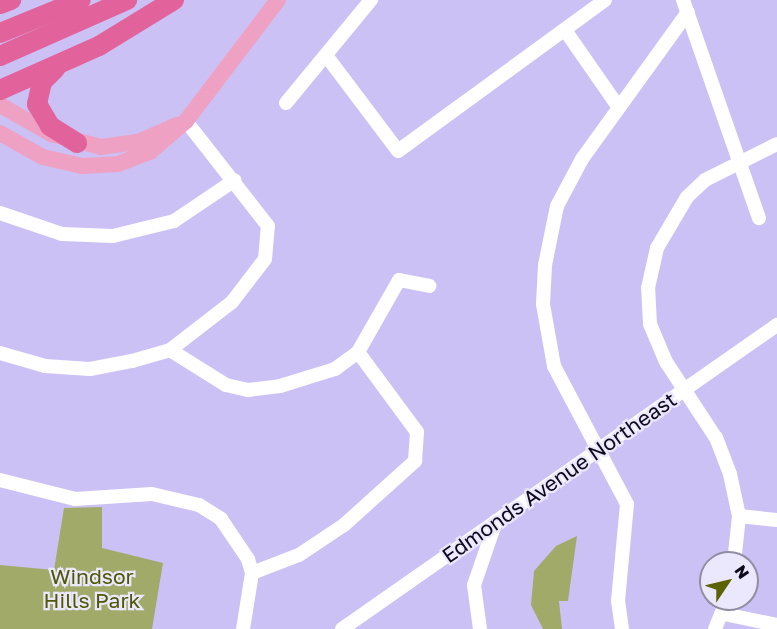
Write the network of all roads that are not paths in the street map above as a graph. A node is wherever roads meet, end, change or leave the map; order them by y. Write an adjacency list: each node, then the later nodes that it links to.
1 (11, 0): 8 (highway)
2 (81, 0): 10 (highway)
3 (127, 0): 12 (highway)
4 (174, 0): 14 (highway)
5 (278, 0): 19 (main road)
6 (605, 0): 11 (street)
7 (364, 2): 13 (street)
8 (0, 4)
9 (685, 6): 18 (street); 23 (street)
10 (0, 33)
11 (567, 33): 13 (street); 18 (street)
12 (0, 56)
13 (328, 58): 16 (street)
14 (63, 63): 15 (highway); 21 (highway)
15 (0, 90)
16 (286, 103)
17 (0, 105): 21 (main road)
18 (617, 105): 33 (street)
19 (186, 121): 20 (main road); 21 (main road); 24 (street)
20 (0, 133)
21 (77, 143)
22 (777, 144): 23 (street)
23 (736, 163): 26 (street); 32 (street)
24 (235, 180): 25 (street); 29 (street)
25 (0, 213)
26 (759, 218)
27 (429, 286): 30 (street)
28 (777, 325): 32 (street, Edmonds Avenue Northeast)
29 (170, 350): 30 (street); 31 (street)
30 (358, 352): 39 (street)
31 (0, 353)
32 (684, 388): 33 (street, Edmonds Avenue Northeast); 35 (street)
33 (597, 448): 36 (street, Edmonds Avenue Northeast); 46 (street)
34 (0, 480): 39 (street)
35 (739, 516): 37 (street); 38 (street)
36 (496, 520): 44 (street, Edmonds Avenue Northeast); 45 (street)
37 (777, 520)
38 (735, 551)
39 (252, 573): 43 (street)
40 (725, 611): 41 (street)
41 (724, 614): 42 (street); 47 (street)
42 (777, 625)
43 (243, 629)
44 (342, 629)
45 (480, 629)
46 (622, 629)
47 (715, 629)

